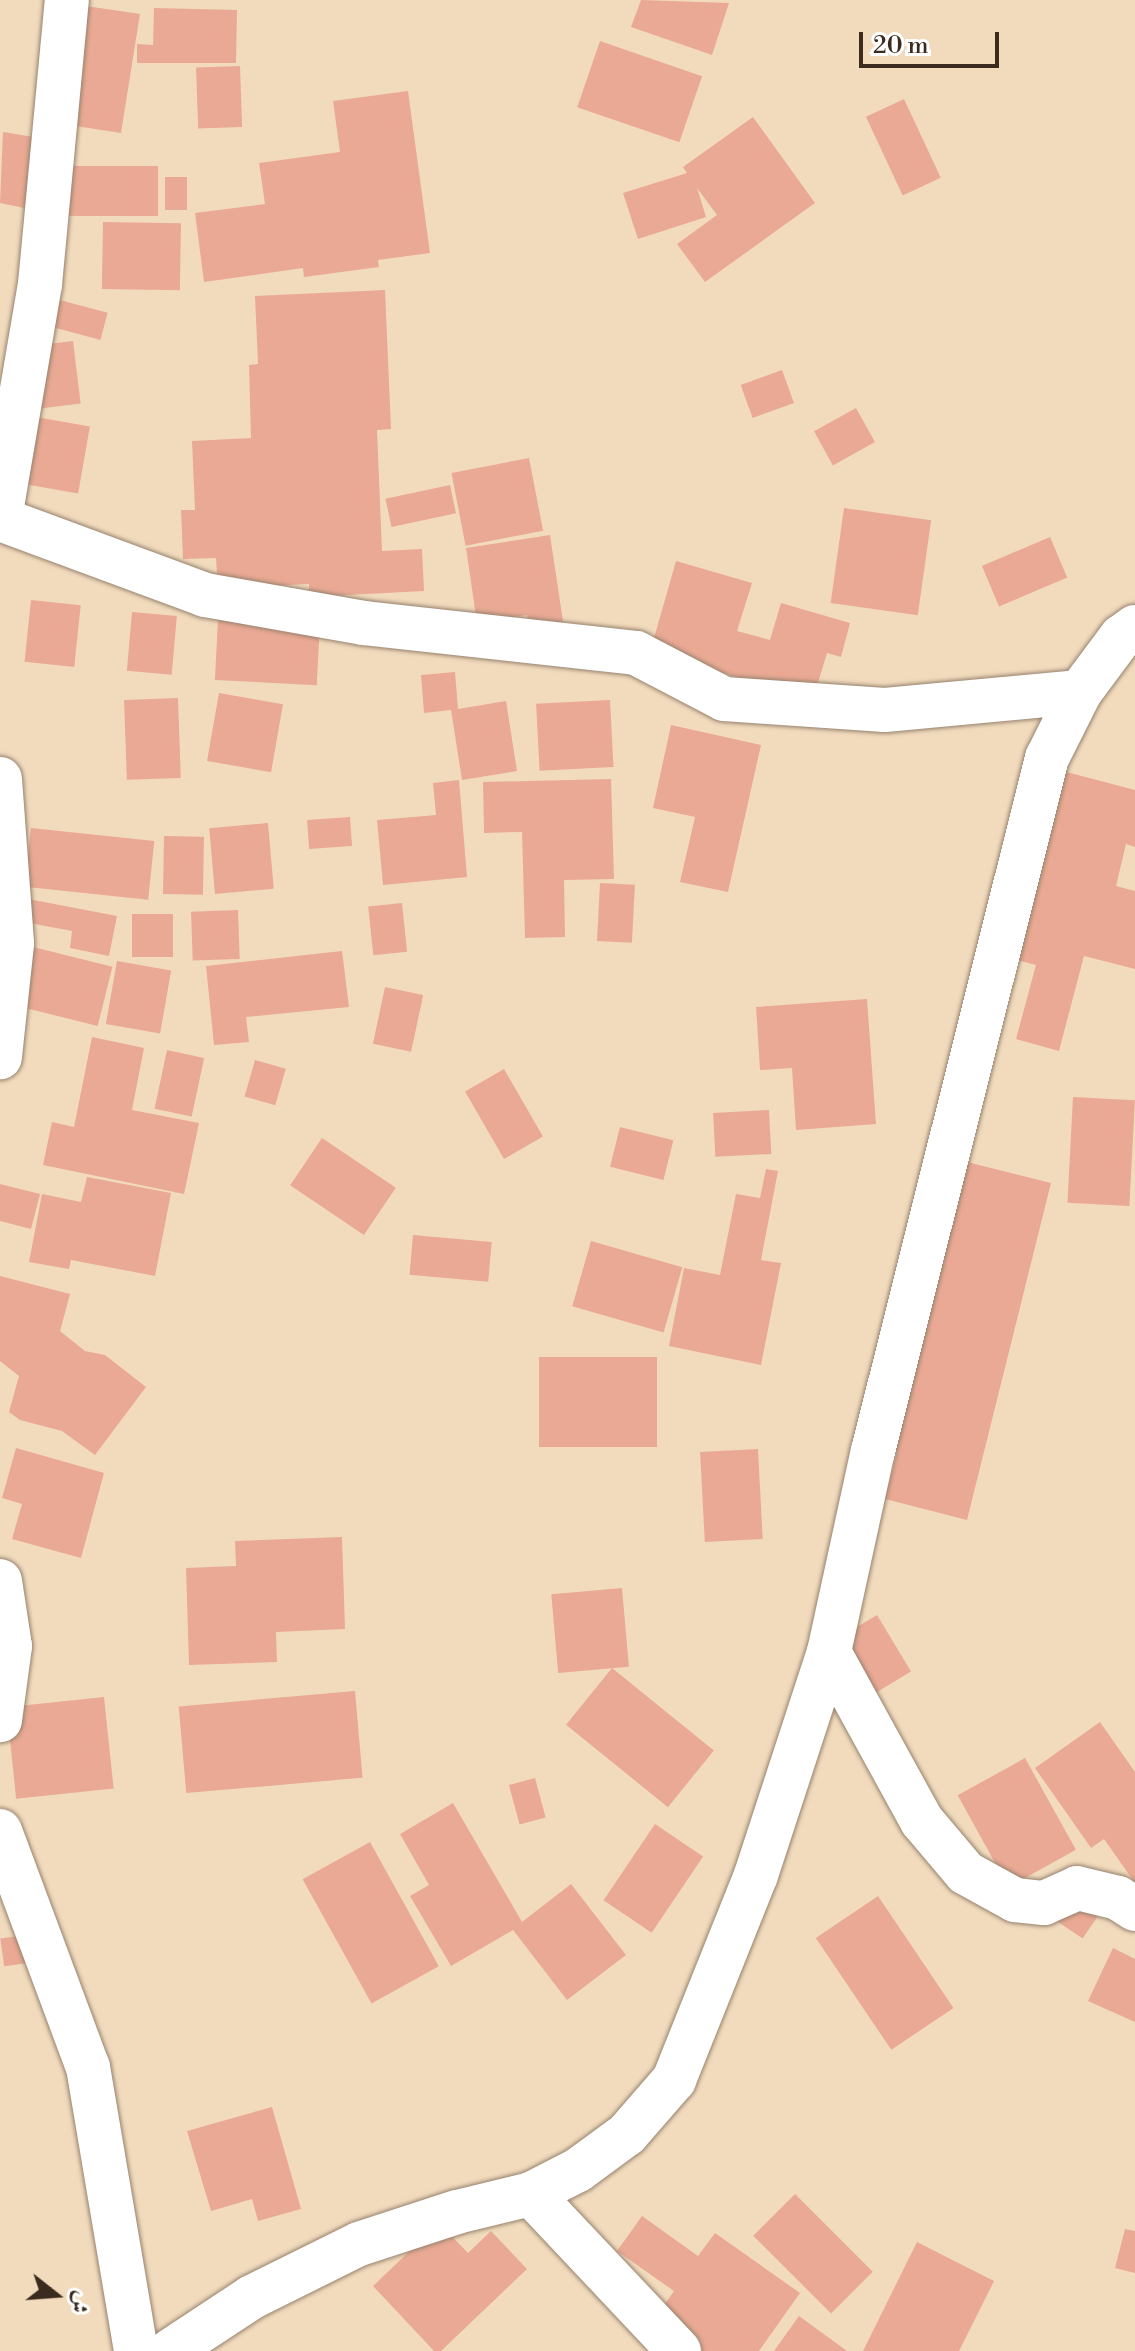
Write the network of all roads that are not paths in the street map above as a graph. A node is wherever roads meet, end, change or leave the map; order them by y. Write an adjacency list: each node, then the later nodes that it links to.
1 (67, 0): 2 (street)
2 (0, 518): 4 (street)
3 (1135, 627): 4 (street)
4 (1080, 692): 8 (street)
5 (0, 779): 6 (street)
6 (0, 1057)
7 (0, 1581): 9 (street)
8 (829, 1652): 11 (street); 12 (street)
9 (0, 1720)
10 (0, 1831): 13 (street)
11 (1135, 1909)
12 (531, 2194): 14 (street); 15 (street)
13 (136, 2351)
14 (170, 2351)
15 (679, 2351)

